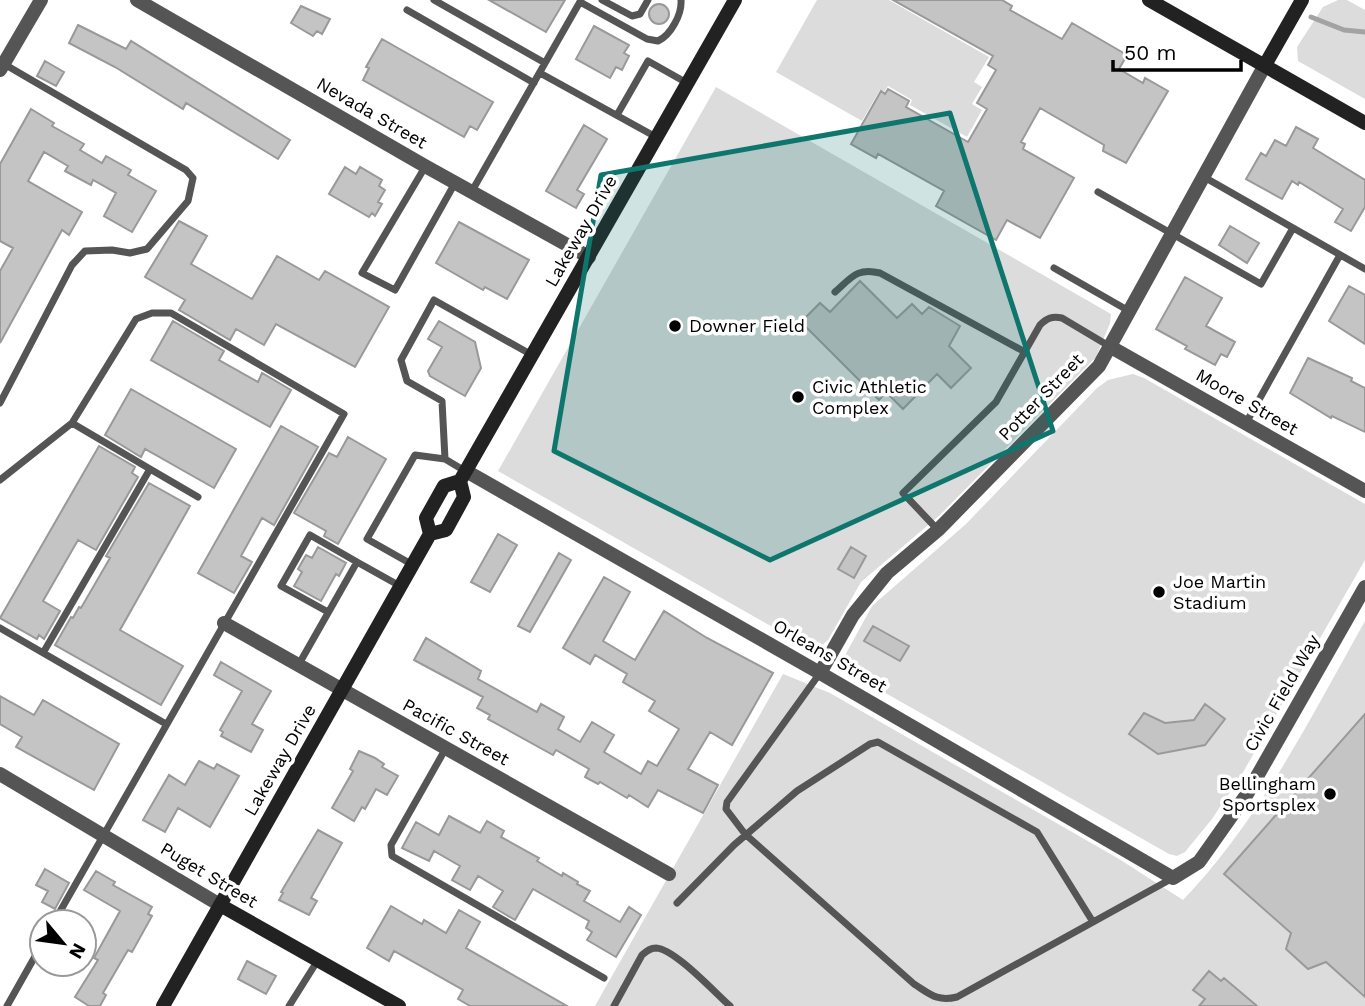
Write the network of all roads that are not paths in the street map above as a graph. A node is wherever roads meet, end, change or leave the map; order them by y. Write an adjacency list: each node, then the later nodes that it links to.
1 (41, 0): 14 (street)
2 (138, 0): 21 (street, Nevada Street)
3 (434, 0): 12 (lane)
4 (602, 0): 5 (lane)
5 (648, 0)
6 (681, 0): 10 (lane)
7 (735, 0): 17 (main road, Lakeway Drive)
8 (1149, 0): 13 (main road)
9 (1302, 0): 13 (main road, Potter Street)
10 (581, 1): 12 (lane)
11 (407, 10): 16 (lane)
12 (545, 63): 15 (lane)
13 (1265, 65): 19 (main road); 22 (street, Potter Street)
14 (2, 67): 37 (lane)
15 (540, 73): 16 (lane); 18 (lane)
16 (534, 83): 24 (lane)
17 (688, 83): 18 (lane); 20 (main road, Lakeway Drive)
18 (617, 115): 20 (lane)
19 (1365, 123)
20 (657, 137): 29 (main road, Lakeway Drive)
21 (425, 166): 23 (street, Nevada Street); 23 (lane)
22 (1204, 176): 26 (lane); 27 (street, Potter Street)
23 (456, 182): 24 (street, Nevada Street)
24 (472, 191): 29 (street, Nevada Street)
25 (1098, 192): 27 (lane)
26 (1293, 228): 27 (lane); 28 (lane)
27 (1172, 234): 33 (street, Potter Street)
28 (1340, 255): 31 (lane); 39 (lane)
29 (589, 257): 36 (main road, Lakeway Drive)
30 (1054, 268): 33 (lane)
31 (1365, 269)
32 (835, 292): 35 (lane)
33 (1129, 311): 34 (street, Potter Street)
34 (1110, 346): 35 (lane); 39 (street, Moore Street); 46 (street, Potter Street)
35 (1025, 352): 46 (lane)
36 (532, 355): 40 (lane); 42 (main road, Lakeway Drive)
37 (0, 403)
38 (72, 423): 41 (lane); 43 (lane); 53 (lane)
39 (1246, 423): 44 (street, Moore Street)
40 (445, 459): 42 (lane); 49 (lane)
41 (150, 469): 45 (lane); 55 (lane)
42 (463, 476): 47 (main road, Lakeway Drive); 47 (main road, Lakeway Drive); 57 (street, Orleans Street)
43 (0, 480)
44 (1365, 491)
45 (198, 497)
46 (938, 530): 57 (street, Potter Street)
47 (430, 534): 49 (main road, Lakeway Drive)
48 (357, 562): 50 (lane); 52 (lane); 52 (lane)
49 (413, 565): 50 (main road, Lakeway Drive)
50 (401, 586): 58 (main road, Lakeway Drive)
51 (1365, 587): 65 (street, Civic Field Way)
52 (328, 612): 56 (lane)
53 (224, 623): 56 (street, Pacific Street); 59 (lane)
54 (0, 628): 55 (lane)
55 (43, 653): 59 (lane)
56 (299, 664): 58 (street, Pacific Street)
57 (820, 673): 63 (lane); 65 (street, Orleans Street)
58 (342, 689): 60 (street, Pacific Street); 67 (main road, Lakeway Drive)
59 (166, 724): 62 (lane)
60 (446, 748): 64 (street, Pacific Street); 72 (lane)
61 (0, 774): 62 (street, Puget Street)
62 (104, 834): 67 (street, Puget Street); 68 (lane)
63 (746, 834): 66 (lane); 69 (lane); 69 (lane)
64 (669, 874)
65 (1173, 878): 69 (lane)
66 (677, 903)
67 (219, 905): 70 (main road, Puget Street); 74 (main road, Lakeway Drive)
68 (62, 908)
69 (1093, 922)
70 (318, 960): 75 (lane); 76 (main road, Puget Street)
71 (28, 969): 73 (lane)
72 (604, 978)
73 (7, 1006)
74 (163, 1006)
75 (289, 1006)
76 (399, 1006)
77 (614, 1006): 78 (lane)
78 (730, 1006)

